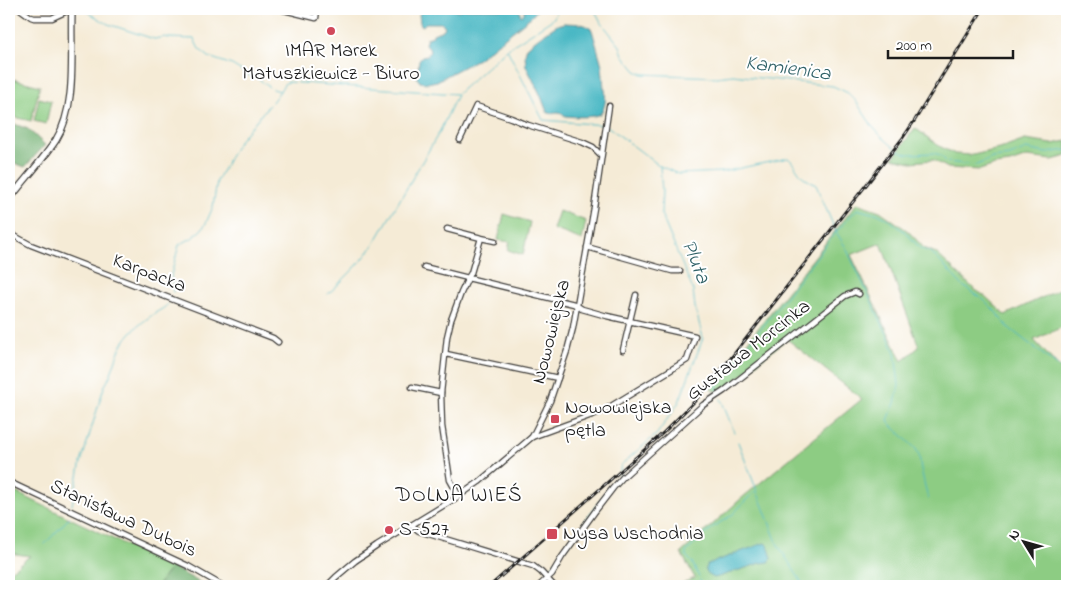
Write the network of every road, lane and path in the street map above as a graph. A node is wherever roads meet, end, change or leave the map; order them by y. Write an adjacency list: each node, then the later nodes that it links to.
1 (20, 9): 4 (street)
2 (280, 9): 3 (street)
3 (317, 9)
4 (72, 10): 8 (street)
5 (609, 106): 7 (street, Nowowiejska)
6 (460, 140): 7 (street)
7 (601, 155): 13 (street, Nowowiejska)
8 (9, 200)
9 (448, 229): 11 (street)
10 (9, 232): 21 (street, Karpacka)
11 (481, 238): 12 (street); 16 (street)
12 (495, 241)
13 (586, 247): 15 (street); 19 (street, Nowowiejska)
14 (424, 267): 16 (street)
15 (680, 271)
16 (468, 278): 19 (street); 23 (street)
17 (859, 294): 31 (street, Gustawa Morcinka)
18 (636, 295): 20 (street)
19 (577, 306): 20 (street); 24 (street, Nowowiejska)
20 (630, 322): 22 (street); 27 (street)
21 (278, 342)
22 (624, 350)
23 (446, 354): 24 (street); 26 (street)
24 (558, 378): 27 (street, Nowowiejska)
25 (412, 387): 26 (street)
26 (441, 393): 29 (street)
27 (532, 436): 29 (street, Nowowiejska)
28 (9, 482): 32 (street, Stanisława Dubois)
29 (459, 496): 30 (street, Nowowiejska)
30 (411, 525): 31 (street); 33 (street, Nowowiejska)
31 (546, 577): 34 (street, Gustawa Morcinka); 35 (street)
32 (223, 586)
33 (327, 586)
34 (539, 586)
35 (554, 586)

